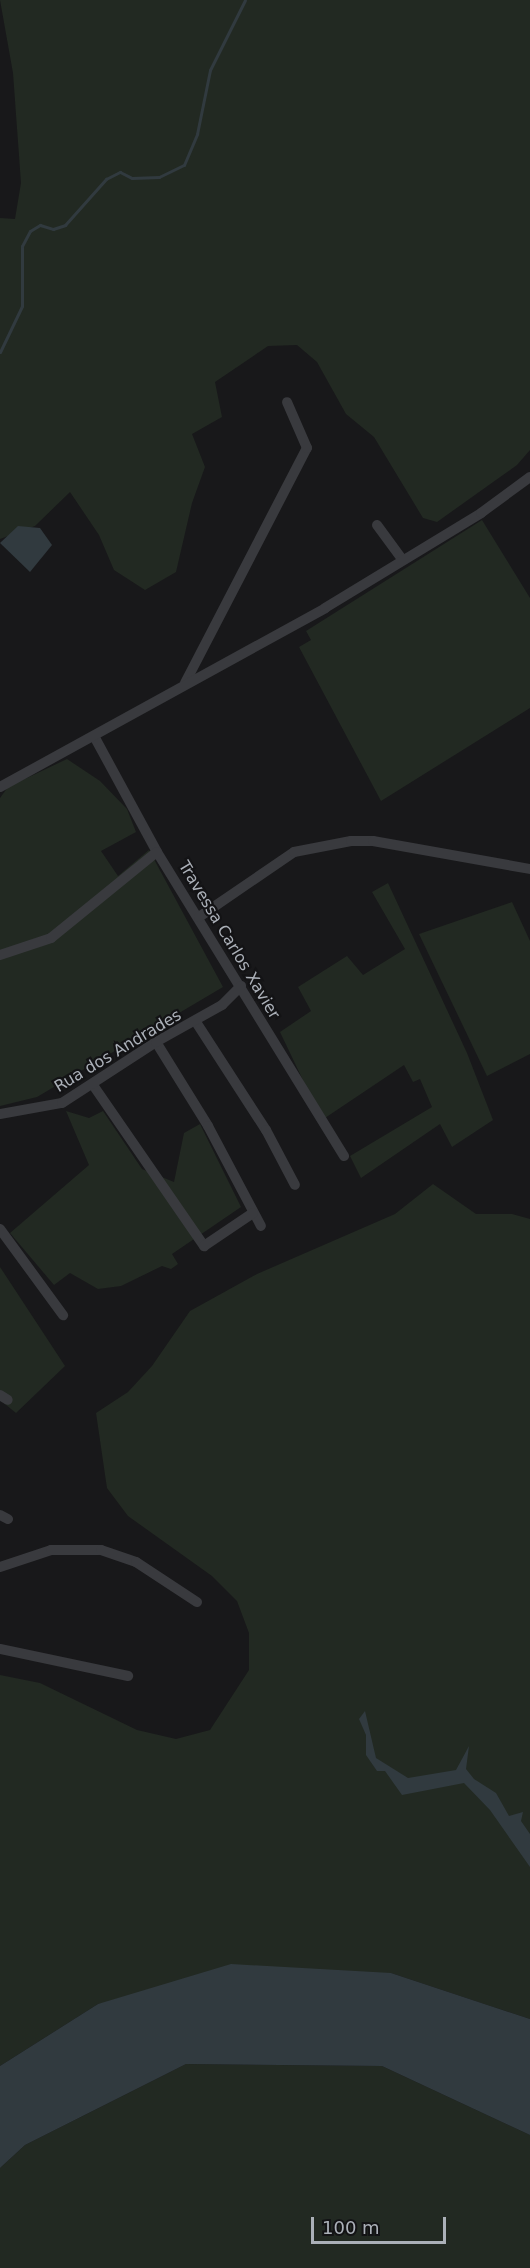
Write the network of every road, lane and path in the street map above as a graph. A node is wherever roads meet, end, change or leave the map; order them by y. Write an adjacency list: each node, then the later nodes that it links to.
1 (287, 402): 5 (street)
2 (530, 477): 4 (street)
3 (377, 525): 4 (street)
4 (402, 559): 5 (street)
5 (185, 684): 6 (street)
6 (94, 736): 7 (street); 8 (street, Travessa Carlos Xavier)
7 (0, 787)
8 (157, 852): 10 (street, Travessa Carlos Xavier); 11 (street)
9 (530, 869): 10 (street)
10 (199, 917): 12 (street, Travessa Carlos Xavier)
11 (0, 955)
12 (241, 986): 13 (street, Rua dos Andrades); 17 (street, Travessa Carlos Xavier)
13 (196, 1022): 14 (street, Rua dos Andrades); 18 (street)
14 (156, 1042): 15 (street, Rua dos Andrades); 19 (street)
15 (93, 1085): 16 (street, Rua dos Andrades); 19 (street)
16 (0, 1114)
17 (344, 1156)
18 (295, 1185)
19 (254, 1213): 20 (street)
20 (261, 1227)
21 (0, 1229): 22 (street)
22 (63, 1315)
23 (0, 1567): 24 (street)
24 (197, 1602)
25 (0, 1649): 26 (street)
26 (128, 1676)

